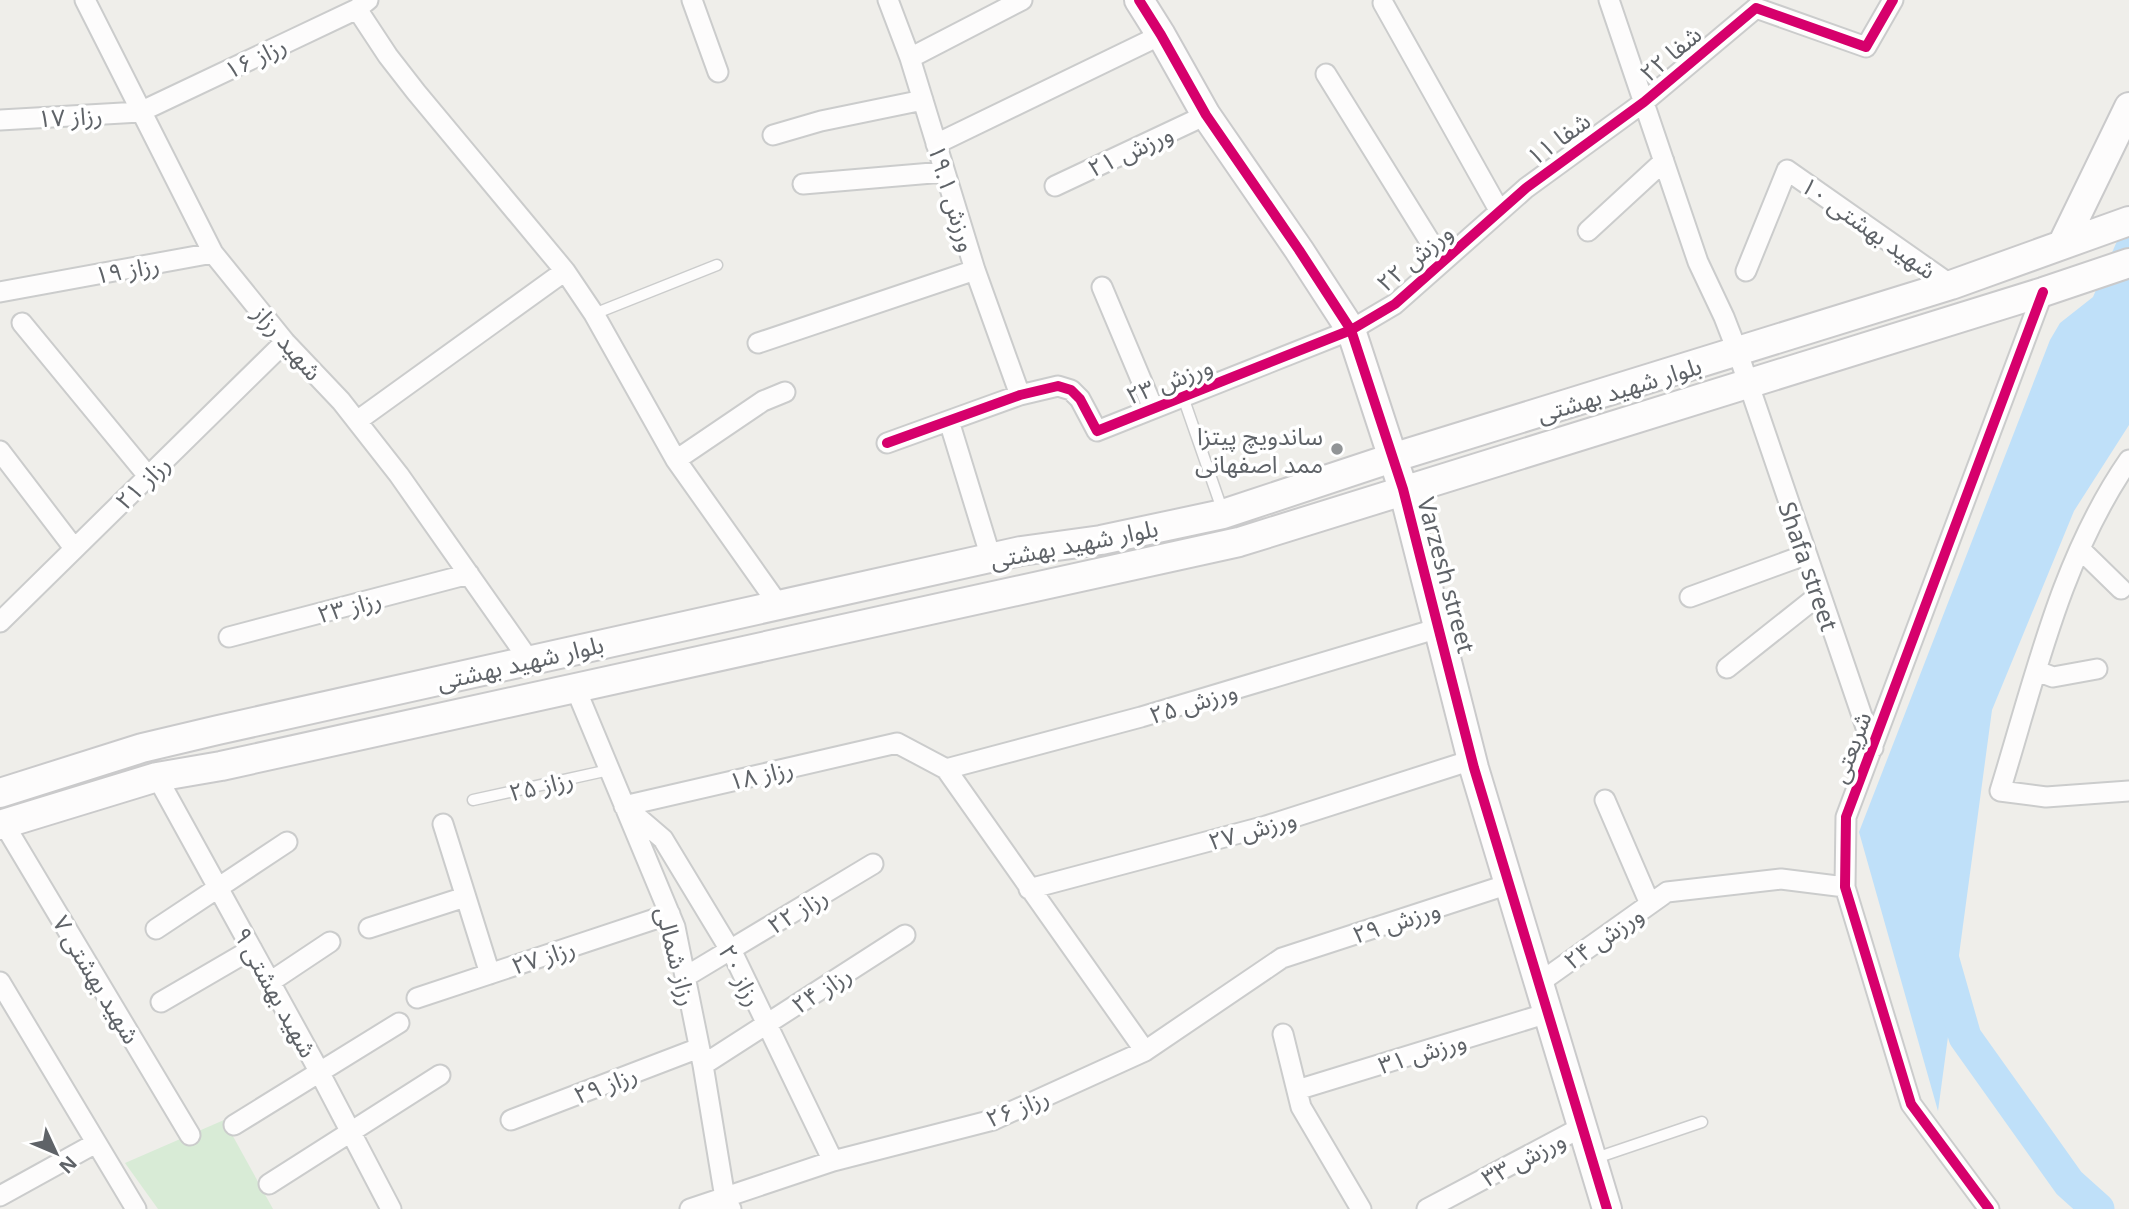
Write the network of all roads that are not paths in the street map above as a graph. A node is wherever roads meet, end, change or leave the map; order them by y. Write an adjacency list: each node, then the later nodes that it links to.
1 (85, 0): 17 (street, شهید رزاز)
2 (691, 0): 12 (street)
3 (888, 0): 11 (street, ورزش ۱۹.۱)
4 (1022, 0): 11 (street)
5 (1139, 0): 10 (main road, Varzesh street)
6 (1609, 0): 15 (street)
7 (1893, 0): 15 (street, شفا ۲۲)
8 (1383, 3): 26 (street)
9 (363, 4): 17 (street, رزاز ۱۶); 35 (street)
10 (1161, 35): 18 (main road, Varzesh street); 21 (street)
11 (910, 58): 14 (street, ورزش ۱۹.۱)
12 (718, 72)
13 (1326, 74): 31 (street)
14 (923, 100): 20 (street); 21 (street, ورزش ۱۹.۱)
15 (1644, 102): 22 (street); 26 (street, شفا ۱۱)
16 (2129, 107): 29 (main road)
17 (140, 112): 19 (street, رزاز ۱۷); 30 (street, شهید رزاز)
18 (1206, 115): 25 (street, ورزش ۲۱); 43 (main road, Varzesh street)
19 (0, 120)
20 (773, 135)
21 (936, 144): 23 (street, ورزش ۱۹.۱)
22 (1664, 161): 28 (street); 46 (street)
23 (944, 172): 24 (street); 34 (street, ورزش ۱۹.۱)
24 (803, 184)
25 (1055, 186)
26 (1499, 210): 31 (street, ورزش ۲۲)
27 (2118, 225): 29 (main road, بلوار شهید بهشتی)
28 (1588, 231)
29 (2062, 245): 37 (main road, بلوار شهید بهشتی)
30 (214, 253): 39 (street, رزاز ۱۹); 44 (street, شهید رزاز)
31 (1442, 261): 43 (street, ورزش ۲۲)
32 (2129, 262): 40 (main road, بلوار شهید بهشتی)
33 (717, 265): 41 (lane)
34 (975, 270): 45 (street); 49 (street, ورزش ۱۹.۱)
35 (565, 271): 41 (street); 52 (street)
36 (1746, 271): 37 (street, شهید بهشتی ۱۰)
37 (1951, 285): 46 (main road, بلوار شهید بهشتی)
38 (1102, 287): 51 (street)
39 (0, 292)
40 (2043, 292): 47 (main road, بلوار شهید بهشتی); 81 (street, شریعتی)
41 (594, 314): 57 (street)
42 (22, 323): 59 (street)
43 (1351, 330): 50 (street, ورزش ۲۳); 56 (main road, Varzesh street)
44 (285, 342): 52 (street, شهید رزاز); 59 (street, رزاز ۲۱)
45 (758, 343)
46 (1738, 353): 47 (street, Shafa street); 56 (main road, بلوار شهید بهشتی)
47 (1748, 383): 60 (main road, بلوار شهید بهشتی); 64 (street, Shafa street)
48 (785, 392): 57 (street)
49 (1020, 395): 51 (street, ورزش ۲۳); 53 (street)
50 (1183, 397): 51 (street, ورزش ۲۳); 61 (lane)
51 (1153, 408)
52 (356, 421): 66 (street, شهید رزاز)
53 (949, 421): 54 (street); 65 (street)
54 (887, 443)
55 (0, 451): 62 (street)
56 (1392, 458): 60 (main road, Varzesh street); 61 (main road, بلوار شهید بهشتی)
57 (676, 460): 70 (street)
58 (2129, 460): 63 (street)
59 (148, 476): 62 (street, رزاز ۲۱)
60 (1403, 489): 73 (main road, Varzesh street); 75 (main road, بلوار شهید بهشتی)
61 (1223, 514): 65 (main road, بلوار شهید بهشتی)
62 (74, 548): 72 (street, رزاز ۲۱)
63 (2080, 549): 67 (street); 79 (street)
64 (1805, 555): 68 (street, Shafa street); 69 (street)
65 (991, 558): 70 (main road, بلوار شهید بهشتی)
66 (468, 574): 74 (street, رزاز ۲۳); 76 (street, شهید رزاز)
67 (2121, 589)
68 (1819, 595): 77 (street); 81 (street, Shafa street)
69 (1690, 597)
70 (778, 604): 71 (main road, بلوار شهید بهشتی)
71 (729, 615): 75 (main road); 76 (main road, بلوار شهید بهشتی)
72 (2, 618)
73 (1439, 628): 82 (main road, Varzesh street); 84 (street, ورزش ۲۵)
74 (229, 637)
75 (736, 651): 80 (main road, بلوار شهید بهشتی)
76 (529, 660): 87 (main road, بلوار شهید بهشتی)
77 (1727, 667)
78 (2097, 668): 79 (street)
79 (2037, 671): 86 (street)
80 (575, 687): 83 (street, رزاز شمالی); 85 (main road, بلوار شهید بهشتی)
81 (1873, 748): 96 (street, شریعتی)
82 (1472, 760): 95 (main road, Varzesh street); 98 (street, ورزش ۲۷)
83 (609, 769): 88 (lane, رزاز ۲۵); 90 (street, رزاز شمالی)
84 (946, 769): 90 (street, رزاز ۱۸); 98 (street)
85 (157, 777): 92 (main road, بلوار شهید بهشتی); 97 (street, شهید بهشتی ۹)
86 (2129, 791)
87 (0, 793)
88 (473, 800)
89 (1605, 800): 100 (street)
90 (624, 806): 101 (street, رزاز شمالی); 107 (street, رزاز ۲۰)
91 (443, 824): 99 (street)
92 (2, 825): 130 (street, شهید بهشتی ۷)
93 (287, 842): 97 (street)
94 (873, 864): 107 (street, رزاز ۲۲)
95 (1510, 884): 108 (street, ورزش ۲۹); 113 (main road, Varzesh street)
96 (1845, 887): 100 (street, ورزش ۲۴); 143 (street, شریعتی)
97 (218, 888): 103 (street); 106 (street, شهید بهشتی ۹)
98 (1029, 889): 120 (street)
99 (465, 897): 102 (street); 109 (street)
100 (1650, 904): 113 (street, ورزش ۲۴)
101 (670, 914): 109 (street, رزاز ۲۷); 110 (street, رزاز شمالی)
102 (369, 928)
103 (156, 929)
104 (905, 935): 118 (street, رزاز ۲۴)
105 (330, 942): 112 (street)
106 (252, 949): 112 (street, شهید بهشتی ۹); 115 (street)
107 (730, 950): 110 (street, رزاز ۲۲); 118 (street, رزاز ۲۰)
108 (1282, 958): 120 (street, رزاز ۲۶)
109 (490, 974): 114 (street, رزاز ۲۷)
110 (685, 977): 121 (street, رزاز شمالی)
111 (0, 982): 131 (street)
112 (270, 982): 122 (street, شهید بهشتی ۹)
113 (1539, 983): 116 (main road, Varzesh street)
114 (417, 998)
115 (161, 1002)
116 (1548, 1013): 124 (street, ورزش ۳۱); 128 (main road, Varzesh street)
117 (399, 1023): 122 (street)
118 (766, 1024): 121 (street, رزاز ۲۴); 133 (street, رزاز ۲۰)
119 (1283, 1034): 124 (street)
120 (1145, 1051): 133 (street, رزاز ۲۶)
121 (701, 1056): 125 (street, رزاز ۲۹); 136 (street, رزاز شمالی)
122 (320, 1072): 127 (street); 129 (street, شهید بهشتی ۹)
123 (440, 1074): 129 (street)
124 (1297, 1090): 140 (street)
125 (511, 1120)
126 (1702, 1122): 132 (lane)
127 (234, 1125)
128 (1582, 1127): 132 (main road, Varzesh street); 141 (street, ورزش ۳۳)
129 (350, 1131): 134 (street); 138 (street, شهید بهشتی ۹)
130 (190, 1135)
131 (96, 1143): 135 (street); 137 (street)
132 (1592, 1159): 142 (main road, Varzesh street)
133 (833, 1161): 136 (street, رزاز ۲۶)
134 (269, 1184)
135 (0, 1196)
136 (728, 1204): 139 (street, رزاز ۲۶)
137 (136, 1209)
138 (391, 1209)
139 (690, 1209)
140 (1361, 1209)
141 (1427, 1209)
142 (1607, 1209)
143 (1989, 1209)

